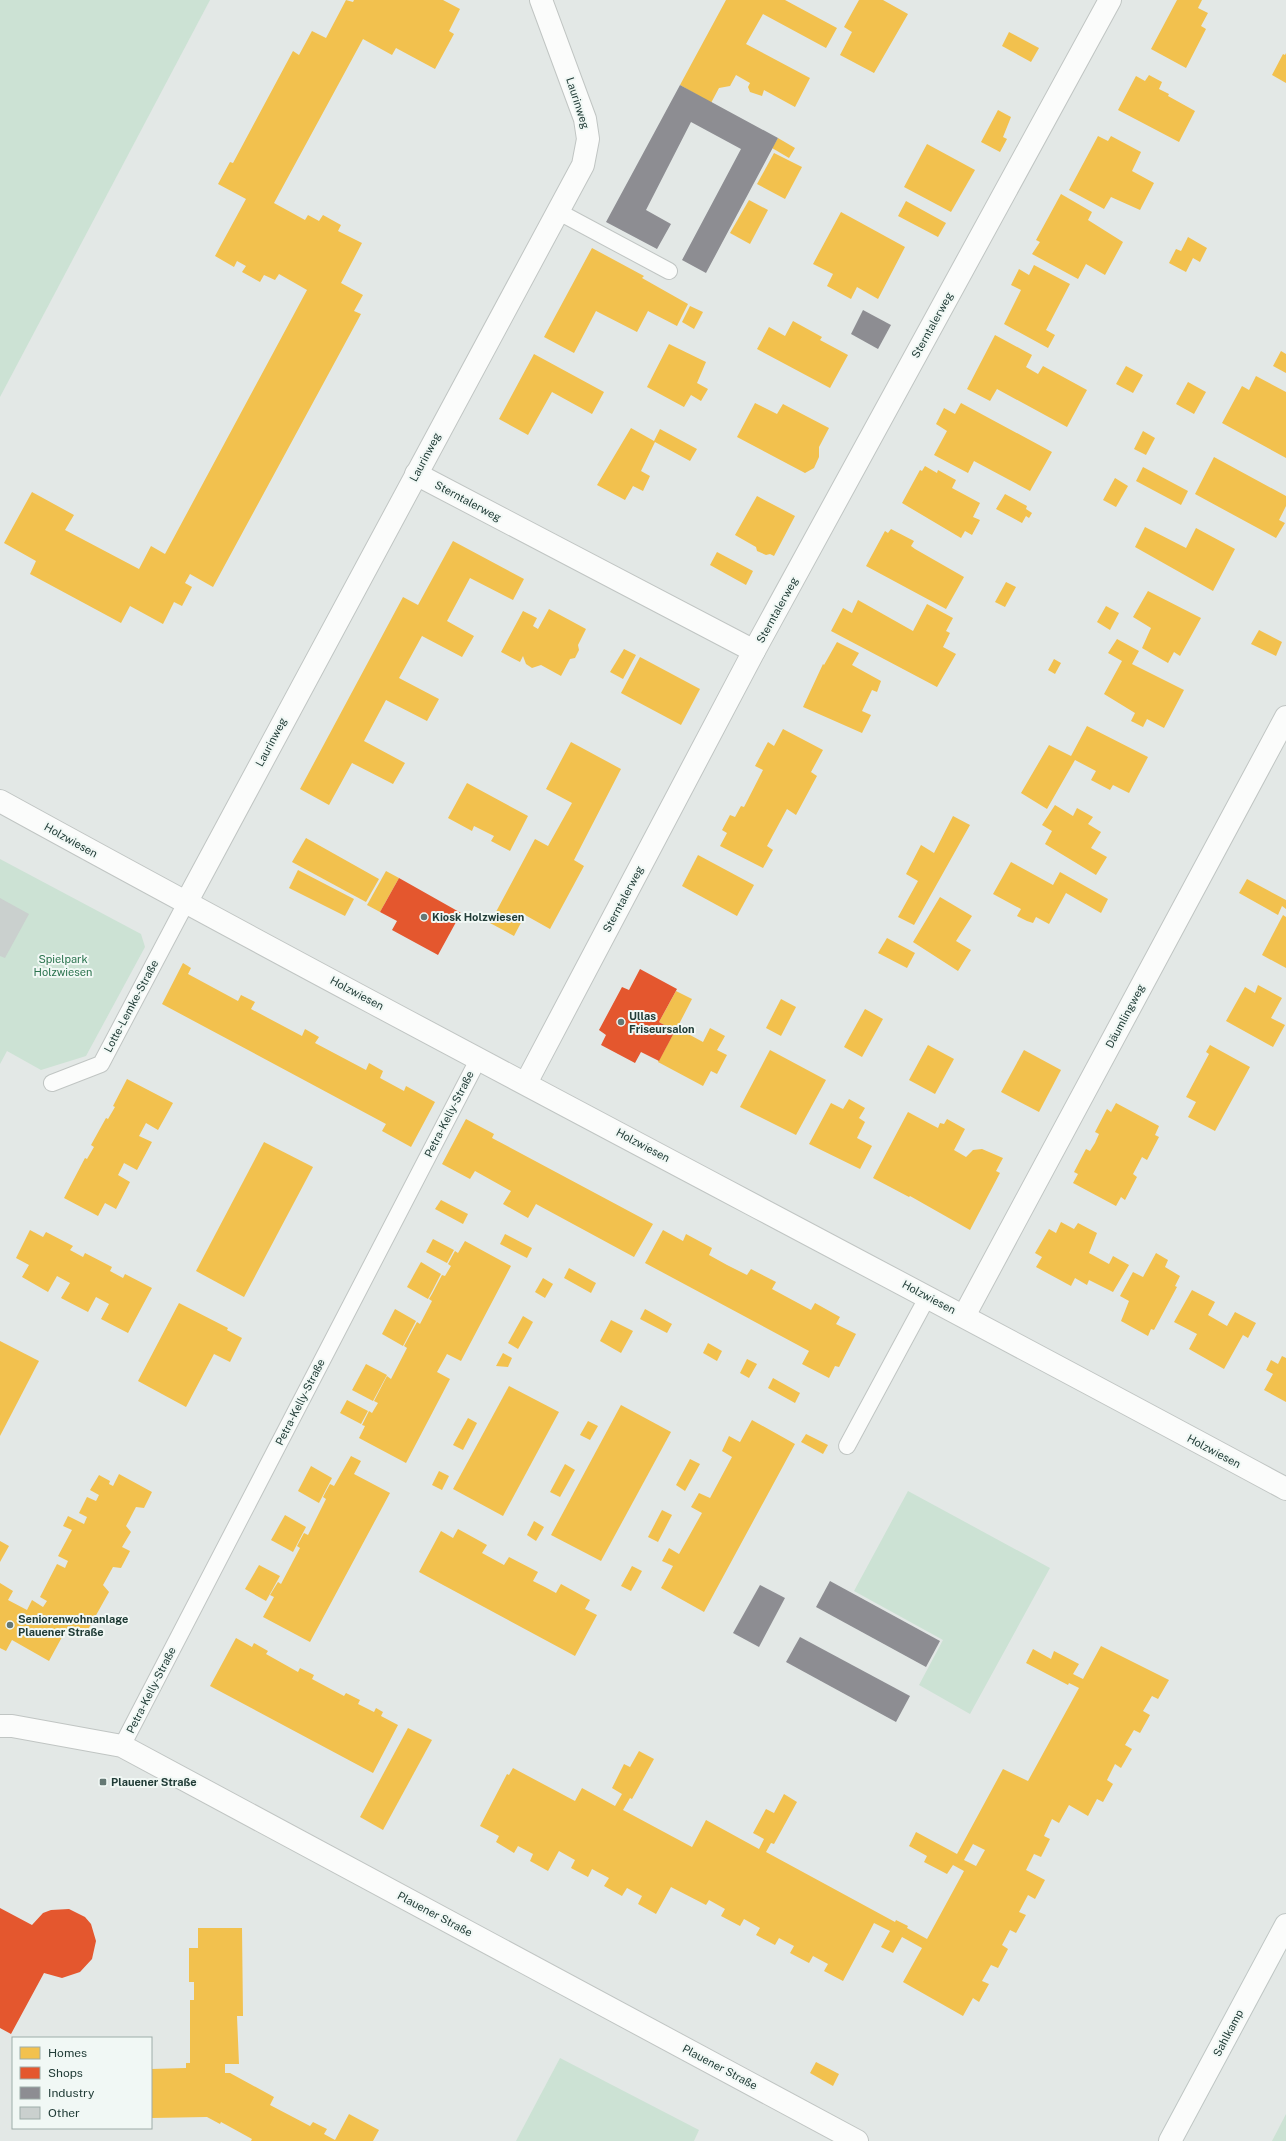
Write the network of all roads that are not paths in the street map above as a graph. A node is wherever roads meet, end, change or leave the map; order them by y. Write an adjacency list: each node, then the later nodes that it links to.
1 (541, 0): 3 (street, Laurinweg)
2 (1110, 0): 6 (street, Sterntalerweg)
3 (558, 211): 4 (lane); 5 (street, Laurinweg)
4 (669, 271)
5 (416, 474): 6 (street, Sterntalerweg); 9 (street, Laurinweg)
6 (754, 651): 12 (street, Sterntalerweg)
7 (1286, 717): 14 (street, Däumlingweg)
8 (0, 801): 9 (street, Holzwiesen)
9 (186, 903): 10 (street, Holzwiesen); 11 (lane, Lotte-Lemke-Straße)
10 (479, 1058): 12 (street, Holzwiesen); 18 (lane, Petra-Kelly-Straße)
11 (52, 1083)
12 (526, 1083): 13 (street, Holzwiesen)
13 (928, 1296): 14 (street, Holzwiesen); 15 (lane)
14 (964, 1316): 16 (street, Holzwiesen)
15 (847, 1446)
16 (1286, 1489)
17 (0, 1726): 18 (street, Plauener Straße)
18 (122, 1746): 20 (street, Plauener Straße)
19 (1286, 1925): 21 (street, Sahlkamp)
20 (857, 2141)
21 (1170, 2141)

